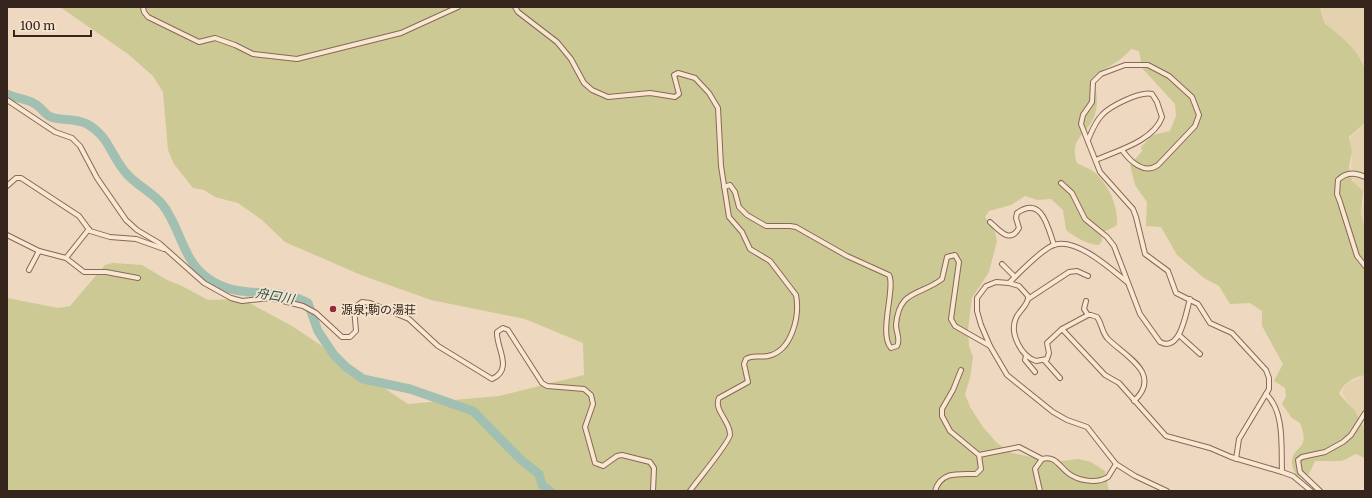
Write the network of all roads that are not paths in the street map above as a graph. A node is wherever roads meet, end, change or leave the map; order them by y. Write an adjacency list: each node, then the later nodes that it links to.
1 (143, 7): 2 (street)
2 (458, 7)
3 (515, 7): 11 (street)
4 (7, 100): 16 (street)
5 (1088, 140): 6 (street); 6 (street); 7 (street)
6 (1122, 150): 7 (street)
7 (1096, 160): 28 (street)
8 (1365, 177): 20 (street)
9 (1061, 182): 25 (street)
10 (7, 186): 13 (street)
11 (724, 187): 33 (street); 49 (street)
12 (990, 222): 15 (street)
13 (89, 229): 16 (street); 18 (street)
14 (7, 235): 17 (street)
15 (1054, 245): 22 (street); 25 (street)
16 (164, 249): 48 (street)
17 (38, 251): 18 (street); 21 (street)
18 (66, 258): 24 (street)
19 (1002, 264): 22 (street)
20 (1365, 266)
21 (29, 270)
22 (1015, 276): 26 (street)
23 (1088, 276): 27 (street)
24 (138, 278)
25 (1128, 282): 32 (street)
26 (1009, 283): 27 (street); 33 (street)
27 (1028, 298): 35 (street)
28 (1190, 299): 32 (street); 40 (street)
29 (1086, 301): 30 (street)
30 (1088, 315): 31 (street); 41 (street)
31 (1062, 329): 36 (street); 41 (street)
32 (1179, 335): 34 (street)
33 (990, 346): 46 (street)
34 (1200, 354)
35 (1026, 356): 36 (street); 38 (street)
36 (1044, 360): 39 (street)
37 (961, 370): 43 (street)
38 (1035, 372)
39 (1060, 378)
40 (1266, 394): 45 (street); 47 (street)
41 (1134, 401): 45 (street)
42 (1365, 413): 54 (street)
43 (979, 455): 44 (street); 50 (street)
44 (1042, 459): 46 (street); 51 (street)
45 (1236, 459): 47 (street)
46 (1116, 464): 52 (street)
47 (1282, 472): 53 (street)
48 (653, 491)
49 (690, 491)
50 (935, 491)
51 (1040, 491)
52 (1168, 491)
53 (1311, 491)
54 (1320, 491)

